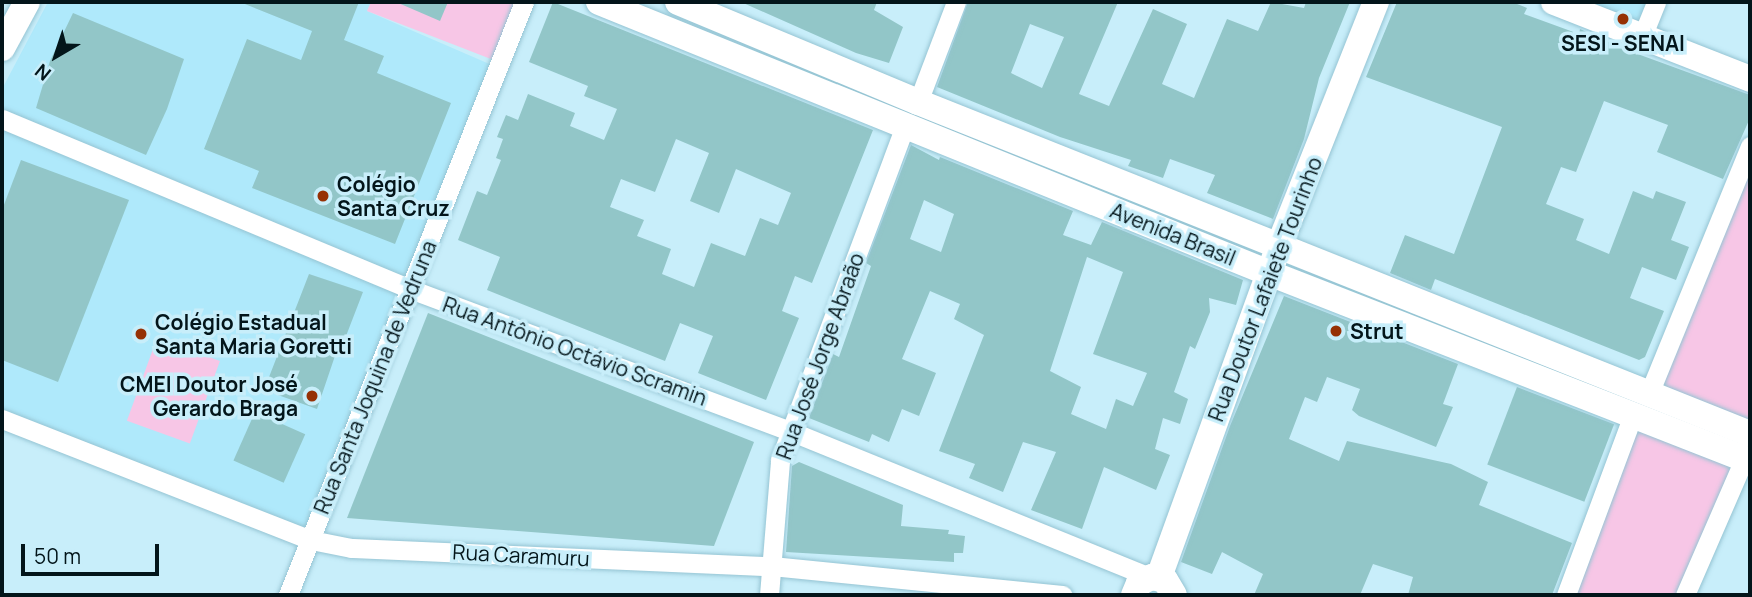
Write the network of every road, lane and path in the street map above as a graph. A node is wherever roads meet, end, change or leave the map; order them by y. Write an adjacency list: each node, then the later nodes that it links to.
1 (27, 2): 10 (main road)
2 (524, 2): 17 (street, Rua Santa Joquina de Vedruna)
3 (599, 2): 12 (main road, Avenida Brasil)
4 (678, 2): 12 (main road, Avenida Brasil)
5 (956, 2): 12 (street, Rua José Jorge Abraão)
6 (1376, 2): 15 (main road, Rua Doutor Lafaiete Tourinho)
7 (1554, 2): 9 (main road)
8 (1656, 2): 9 (street)
9 (1642, 37): 11 (main road)
10 (2, 48)
11 (1750, 79)
12 (911, 114): 15 (main road, Avenida Brasil); 16 (main road, Avenida Brasil); 20 (street, Rua José Jorge Abraão)
13 (2, 120): 17 (street, Rua Antônio Octávio Scramin)
14 (1750, 146): 18 (street)
15 (1278, 247): 16 (main road, Rua Doutor Lafaiete Tourinho); 18 (main road, Avenida Brasil)
16 (1269, 274): 18 (main road, Avenida Brasil); 24 (main road, Rua Doutor Lafaiete Tourinho)
17 (410, 289): 20 (street, Rua Antônio Octávio Scramin); 22 (street, Rua Santa Joquina de Vedruna)
18 (1641, 405): 21 (main road, Avenida Brasil); 28 (street)
19 (2, 419): 22 (street, Rua Caramuru)
20 (790, 431): 23 (street, Rua José Jorge Abraão); 24 (street, Rua Antônio Octávio Scramin)
21 (1748, 451): 29 (street)
22 (311, 540): 23 (street, Rua Caramuru); 25 (street, Rua Santa Joquina de Vedruna)
23 (771, 566): 26 (street, Rua José Jorge Abraão); 27 (street, Rua Caramuru)
24 (1163, 588)
25 (288, 595)
26 (769, 595)
27 (1062, 595)
28 (1566, 595)
29 (1685, 595)

